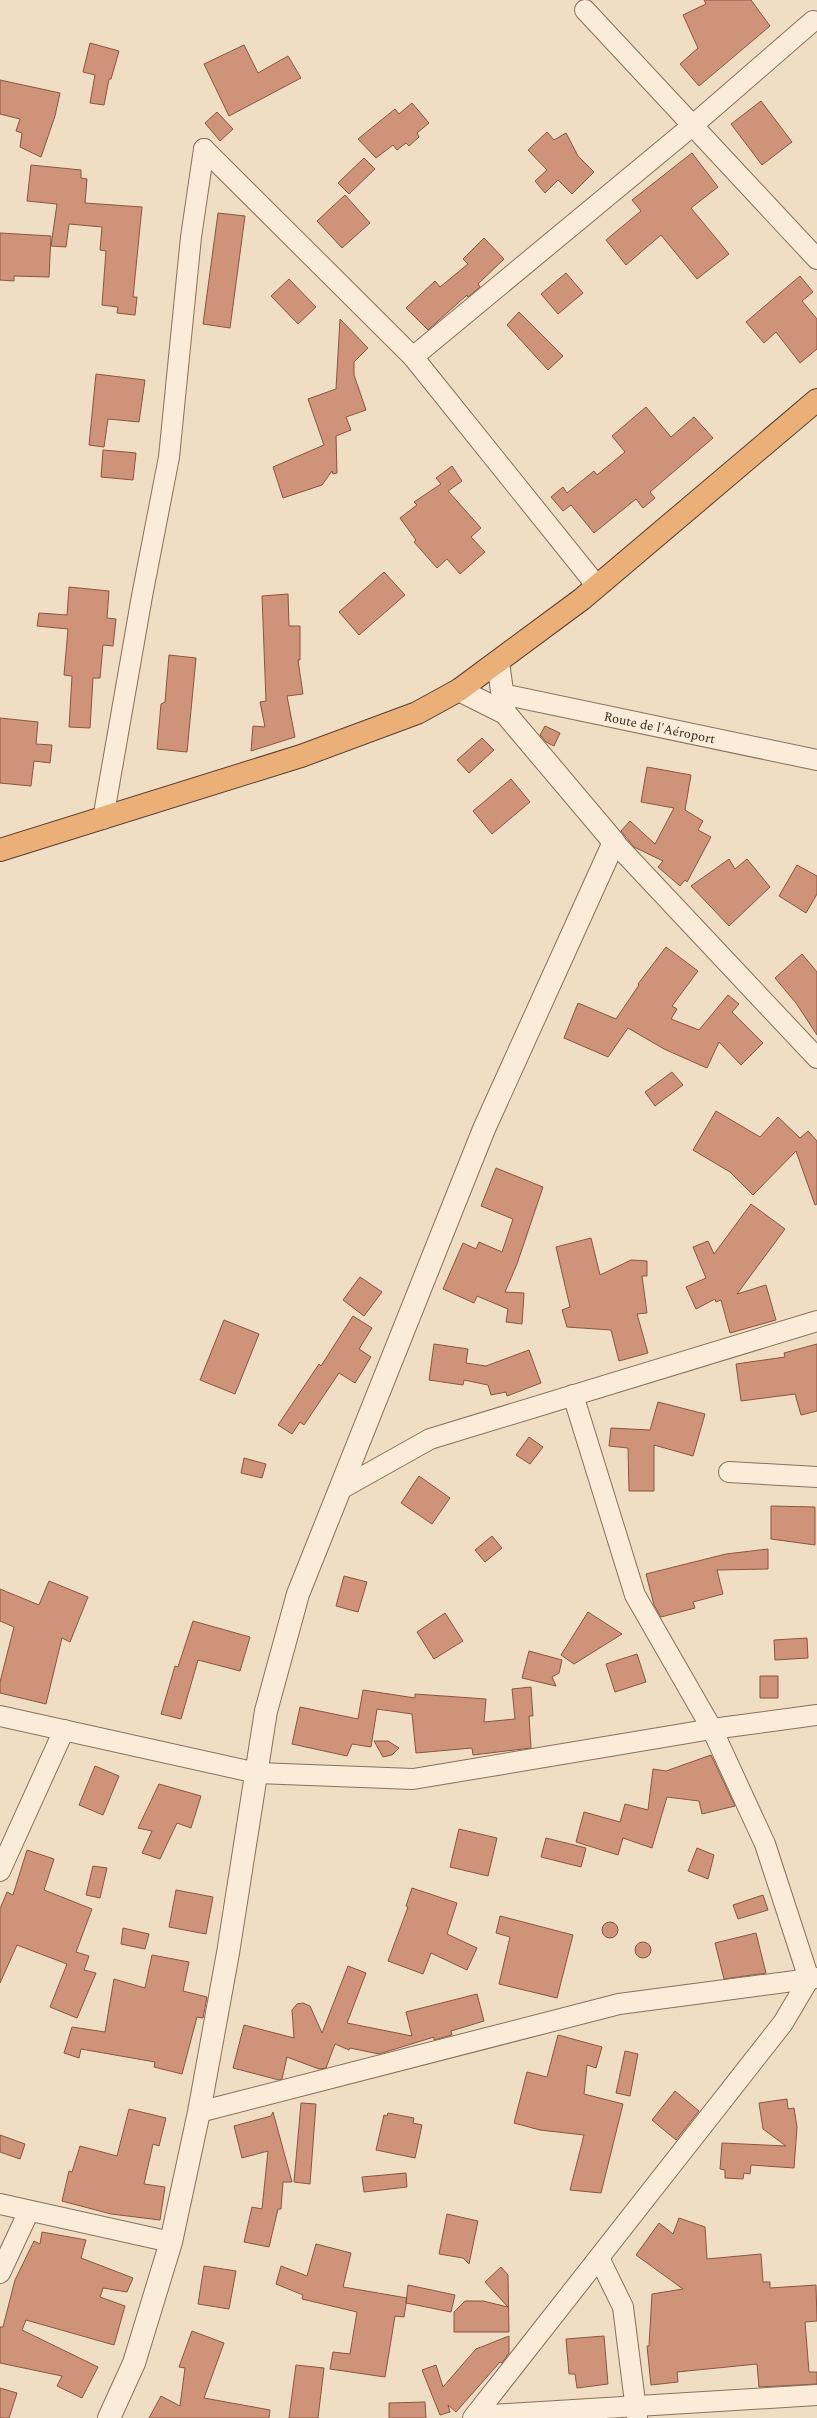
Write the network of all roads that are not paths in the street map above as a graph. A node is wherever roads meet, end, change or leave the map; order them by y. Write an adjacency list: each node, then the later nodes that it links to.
1 (585, 10): 3 (street)
2 (813, 21): 3 (street)
3 (692, 126): 4 (street); 5 (street)
4 (817, 259)
5 (413, 357): 7 (street); 12 (street)
6 (817, 400): 7 (highway)
7 (597, 586): 8 (highway)
8 (498, 662): 9 (highway); 10 (street)
9 (459, 690): 10 (street); 12 (highway)
10 (504, 704): 11 (street, Route de l'Aéroport); 13 (street)
11 (817, 760)
12 (103, 819): 14 (highway)
13 (614, 842): 15 (street); 20 (street)
14 (0, 850)
15 (817, 1058)
16 (817, 1321): 17 (street)
17 (573, 1395): 20 (street); 23 (street)
18 (729, 1472): 19 (street)
19 (817, 1477)
20 (339, 1490): 25 (street)
21 (817, 1715): 23 (street)
22 (0, 1716): 24 (street)
23 (712, 1729): 25 (street); 27 (street)
24 (64, 1730): 25 (street); 26 (street)
25 (257, 1773): 28 (street)
26 (0, 1871)
27 (813, 1979): 28 (street); 32 (street)
28 (199, 2112): 31 (street)
29 (0, 2204): 30 (street)
30 (30, 2211): 31 (street); 33 (street)
31 (171, 2242): 37 (street)
32 (599, 2258): 35 (street); 36 (street)
33 (0, 2273)
34 (817, 2395): 35 (street)
35 (637, 2412): 36 (street)
36 (474, 2417)
37 (110, 2418)

